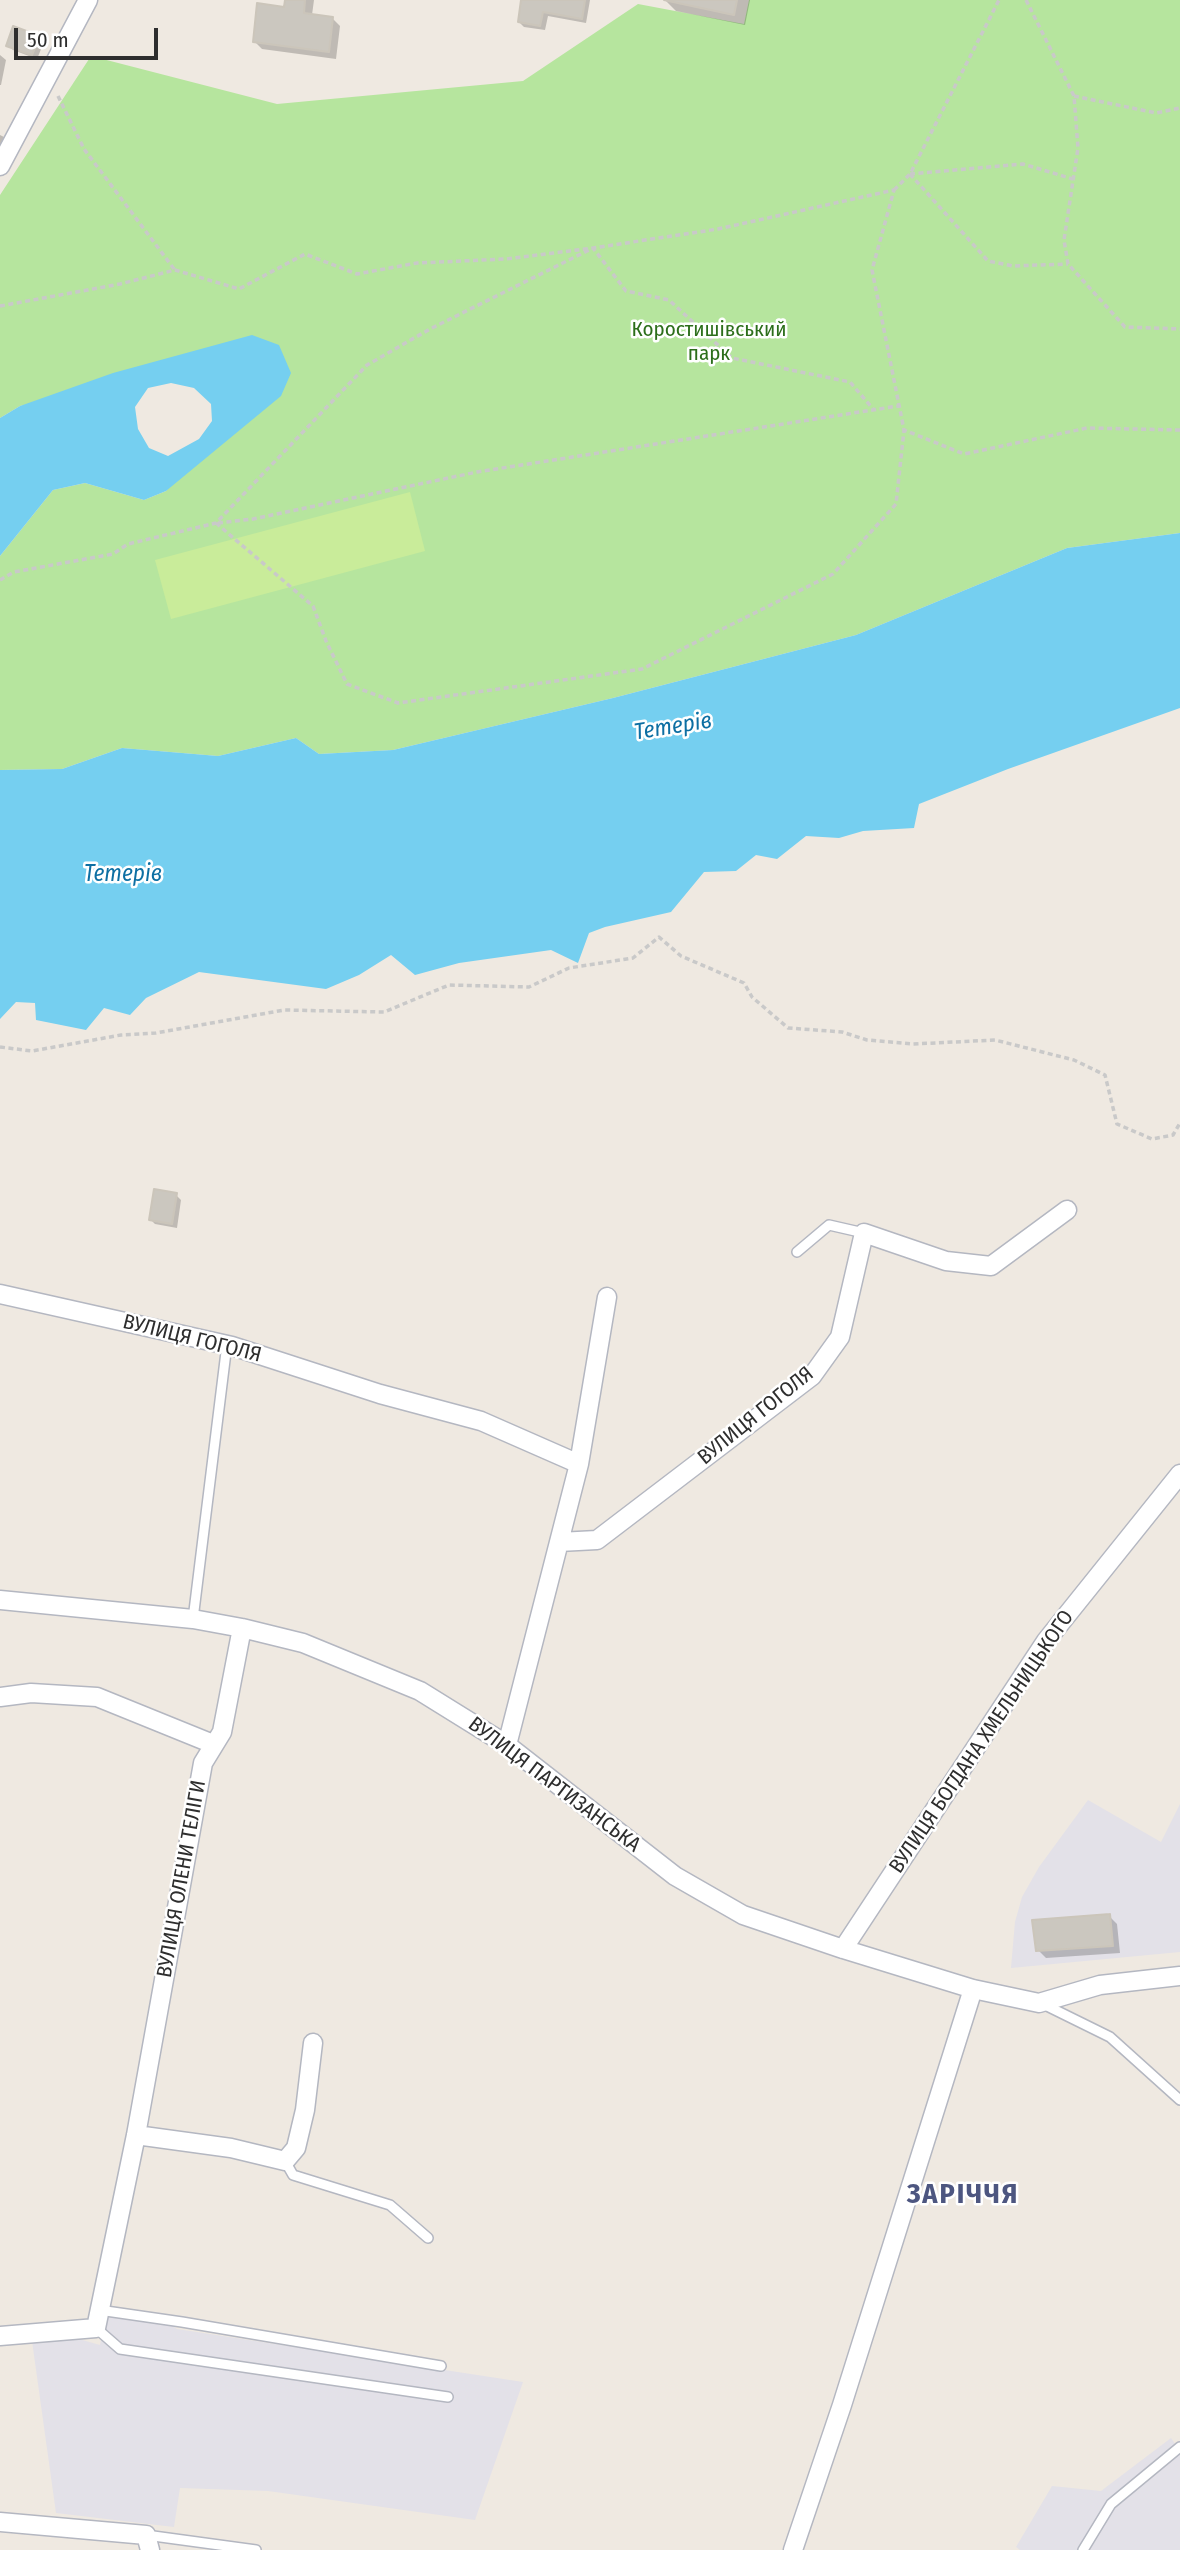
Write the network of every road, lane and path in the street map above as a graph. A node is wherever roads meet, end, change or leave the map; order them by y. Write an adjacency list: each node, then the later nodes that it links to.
1 (88, 0): 4 (street)
2 (999, 0): 8 (path)
3 (1026, 0): 5 (path)
4 (48, 76): 7 (street); 13 (path)
5 (1074, 96): 6 (path); 9 (path)
6 (1180, 108)
7 (0, 166)
8 (910, 174): 9 (path); 10 (path); 12 (path)
9 (1073, 179): 12 (path)
10 (894, 190): 11 (path); 16 (path)
11 (593, 248): 13 (path); 17 (path); 20 (path)
12 (1068, 264): 15 (path)
13 (175, 270): 14 (path)
14 (0, 306)
15 (1180, 329)
16 (898, 406): 17 (path); 18 (path)
17 (874, 410): 20 (path)
18 (904, 430): 19 (path); 20 (path)
19 (1180, 430)
20 (216, 523): 21 (path)
21 (0, 580)
22 (0, 1047): 23 (path)
23 (1180, 1123)
24 (1068, 1210): 25 (street)
25 (864, 1233): 26 (lane); 32 (street, ВУЛИЦЯ ГОГОЛЯ)
26 (797, 1252)
27 (0, 1294): 29 (street, ВУЛИЦЯ ГОГОЛЯ)
28 (607, 1297): 30 (street)
29 (227, 1344): 30 (street, ВУЛИЦЯ ГОГОЛЯ); 34 (lane)
30 (579, 1464): 32 (street)
31 (1180, 1474): 39 (street, ВУЛИЦЯ БОГДАНА ХМЕЛЬНИЦЬКОГО)
32 (559, 1542): 38 (street)
33 (0, 1600): 34 (street, ВУЛИЦЯ ПАРТИЗАНСЬКА)
34 (193, 1619): 35 (street, ВУЛИЦЯ ПАРТИЗАНСЬКА)
35 (242, 1628): 37 (street, ВУЛИЦЯ ОЛЕНИ ТЕЛІГИ); 38 (street, ВУЛИЦЯ ПАРТИЗАНСЬКА)
36 (0, 1697): 37 (street)
37 (213, 1745): 45 (street, ВУЛИЦЯ ОЛЕНИ ТЕЛІГИ)
38 (507, 1745): 39 (street, ВУЛИЦЯ ПАРТИЗАНСЬКА)
39 (844, 1949): 41 (street, ВУЛИЦЯ ПАРТИЗАНСЬКА)
40 (1180, 1976): 42 (street)
41 (973, 1989): 42 (street, ВУЛИЦЯ ПАРТИЗАНСЬКА); 56 (street)
42 (1039, 2003): 44 (lane)
43 (313, 2043): 46 (street)
44 (1180, 2100)
45 (136, 2136): 46 (street); 48 (street, ВУЛИЦЯ ОЛЕНИ ТЕЛІГИ)
46 (285, 2161): 47 (lane)
47 (428, 2238)
48 (97, 2319): 49 (street); 50 (lane); 51 (lane)
49 (0, 2336)
50 (441, 2366)
51 (449, 2397)
52 (1180, 2447): 57 (lane)
53 (0, 2522): 54 (street)
54 (148, 2542): 55 (lane)
55 (256, 2550)
56 (793, 2550)
57 (1083, 2550)

